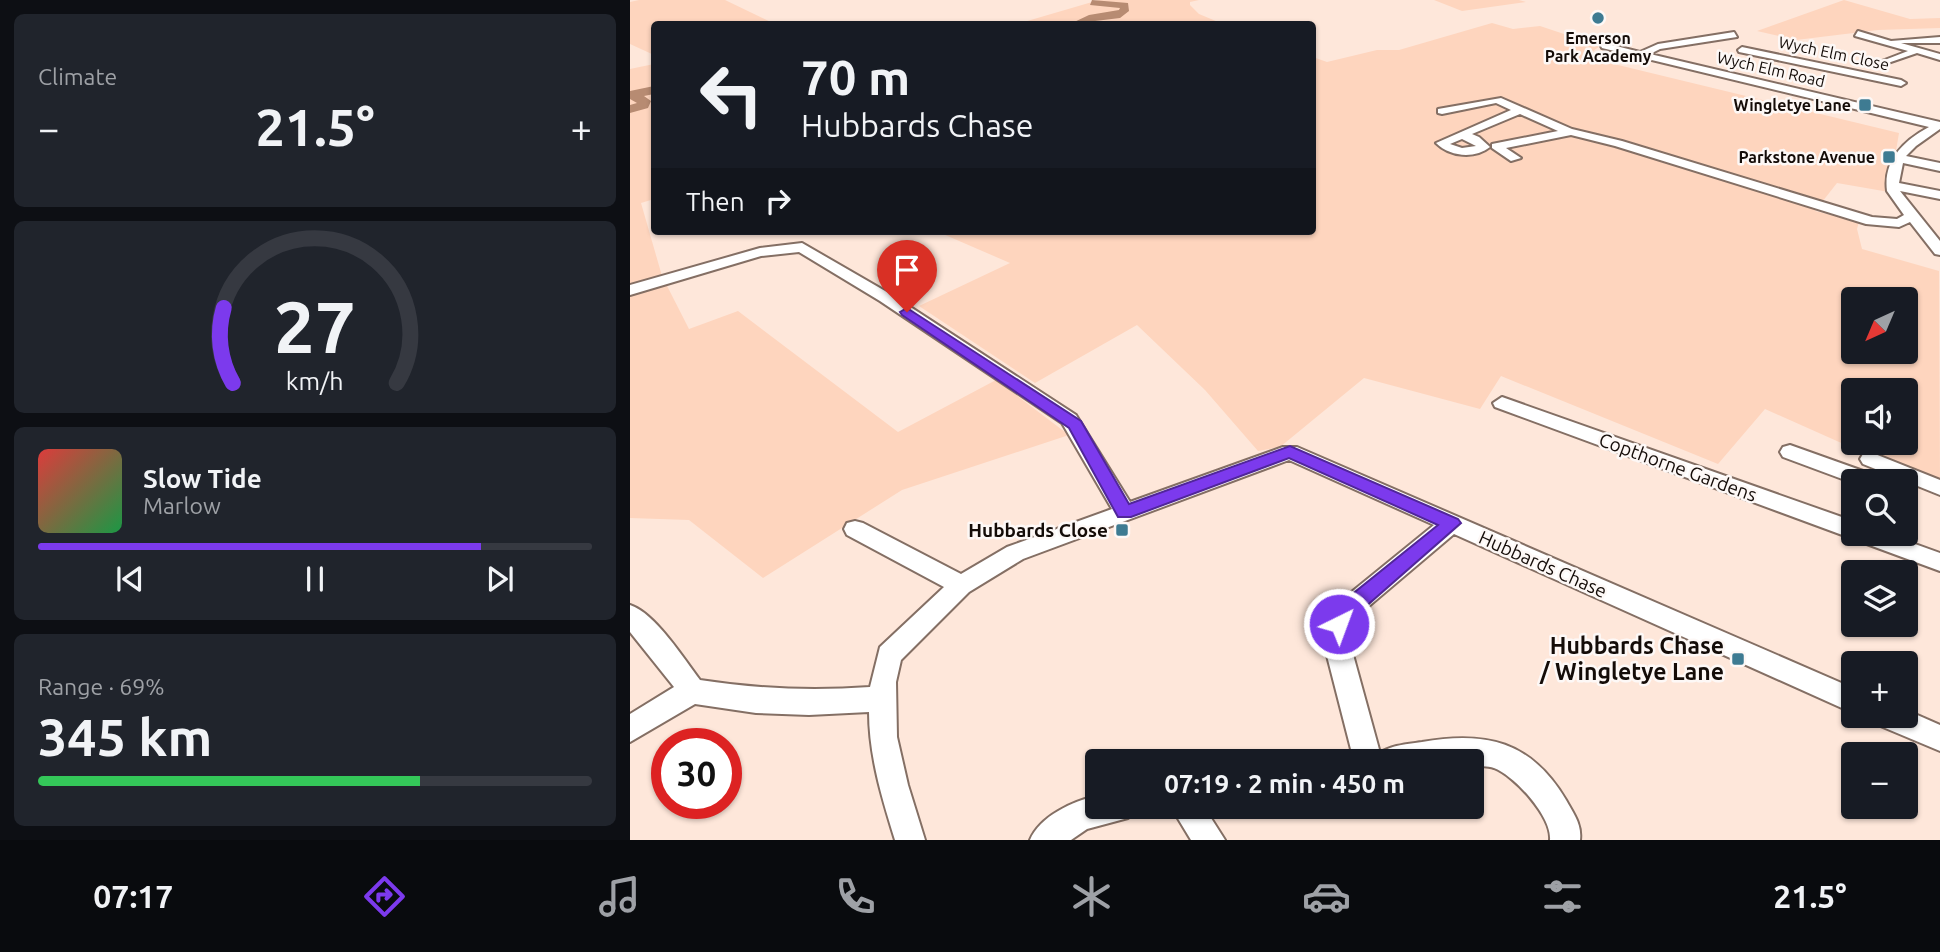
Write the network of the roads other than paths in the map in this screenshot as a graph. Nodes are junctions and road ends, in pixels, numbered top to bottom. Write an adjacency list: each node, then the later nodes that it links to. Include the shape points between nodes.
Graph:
1 (1858, 34): 5 (street)
2 (1734, 35): 8 (street)
3 (1601, 38): 8 (street, Wych Elm Road, via 1605,46)
4 (1940, 40): 5 (street)
5 (1892, 44): 7 (street)
6 (1742, 50): 9 (street, Wych Elm Close)
7 (1915, 51): 10 (street); 11 (street)
8 (1641, 54): 12 (street, Wych Elm Road)
9 (1761, 54): 12 (street, Wych Elm Close); 13 (street, Wych Elm Close)
10 (1940, 57)
11 (1885, 63)
12 (1717, 72): 16 (street, Wych Elm Road)
13 (1901, 83)
14 (1520, 110): 15 (street, via 1492,100); 17 (street); 18 (street)
15 (1442, 111)
16 (1940, 126): 20 (street, via 1921,135)
17 (1571, 132): 19 (street, via 1496,146); 25 (street, via 1871,221)
18 (1463, 135)
19 (1515, 158)
20 (1897, 158): 21 (street); 22 (street)
21 (1940, 167)
22 (1892, 186): 23 (street); 24 (street)
23 (1940, 195)
24 (1912, 216): 25 (street); 26 (street)
25 (1899, 223): 26 (street)
26 (1926, 233): 27 (street)
27 (1940, 251)
28 (630, 290): 36 (street, via 760,252 802,247 1069,419)
29 (1502, 403): 38 (street, Copthorne Gardens)
30 (1790, 453): 33 (street)
31 (1870, 459): 32 (street)
32 (1884, 469)
33 (1841, 471)
34 (1918, 483): 35 (street)
35 (1940, 488)
36 (1125, 512): 37 (street, Hubbards Chase, via 1290,452); 42 (street, Hubbards Chase, via 1015,553)
37 (1452, 523): 45 (street, Hubbards Chase); 50 (street, via 1347,610 1339,624 1336,640)
38 (1841, 526)
39 (855, 528): 42 (street)
40 (1896, 546): 41 (street)
41 (1940, 562)
42 (961, 586): 46 (street, Hubbards Chase, via 889,655)
43 (630, 615): 44 (street)
44 (692, 691): 46 (street, via 756,701); 48 (street)
45 (1841, 696)
46 (883, 699): 54 (street, Hubbards Chase, via 883,737)
47 (1918, 728): 49 (street)
48 (630, 729)
49 (1940, 737)
50 (1365, 749)
51 (1484, 753): 57 (street, via 1500,755 1541,786 1566,830)
52 (1085, 815): 55 (street)
53 (1195, 819): 56 (street)
54 (907, 839)
55 (1045, 840)
56 (1210, 840)
57 (1565, 840)

